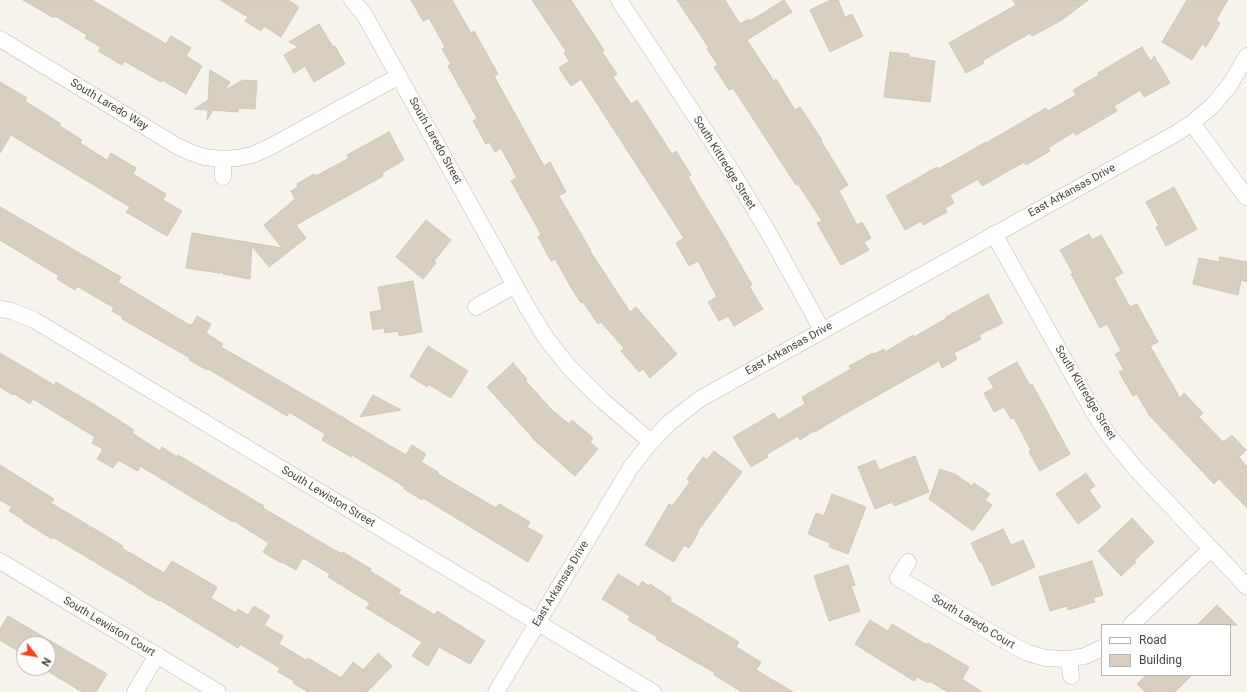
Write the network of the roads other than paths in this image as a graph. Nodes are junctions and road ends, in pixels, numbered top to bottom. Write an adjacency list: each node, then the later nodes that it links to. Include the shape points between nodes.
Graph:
1 (352, 0): 5 (street, South Laredo Street, via 364,14)
2 (619, 0): 14 (street, South Kittredge Street, via 730,169)
3 (0, 40): 7 (street, South Laredo Way, via 177,146 204,157)
4 (1247, 56): 6 (street, East Arkansas Drive, via 1229,86 1212,106)
5 (399, 76): 7 (street, South Laredo Way, via 270,147 252,155); 11 (street, South Laredo Street)
6 (1192, 123): 9 (street); 10 (street, East Arkansas Drive)
7 (223, 159): 8 (street)
8 (223, 177)
9 (1246, 197)
10 (994, 234): 14 (street, East Arkansas Drive); 16 (street, South Kittredge Street, via 1109,436 1135,468)
11 (515, 285): 12 (street); 15 (street, South Laredo Street, via 546,338 568,366 602,400)
12 (476, 307)
13 (0, 309): 20 (street, South Lewiston Street, via 34,320)
14 (822, 330): 15 (street, East Arkansas Drive, via 700,399 669,423)
15 (651, 442): 20 (street, East Arkansas Drive, via 631,467)
16 (1211, 549): 19 (street, South Kittredge Street); 21 (street)
17 (0, 561): 23 (street, South Lewiston Court)
18 (908, 562): 24 (street, South Laredo Court, via 898,578 1028,653 1046,658)
19 (1247, 587)
20 (538, 623): 28 (street, East Arkansas Drive); 29 (street, South Lewiston Street)
21 (1132, 624)
22 (1101, 648): 24 (street, South Laredo Court)
23 (157, 655): 26 (street); 27 (street, South Lewiston Court)
24 (1069, 659): 25 (street)
25 (1071, 676)
26 (135, 692)
27 (218, 692)
28 (496, 692)
29 (652, 692)

